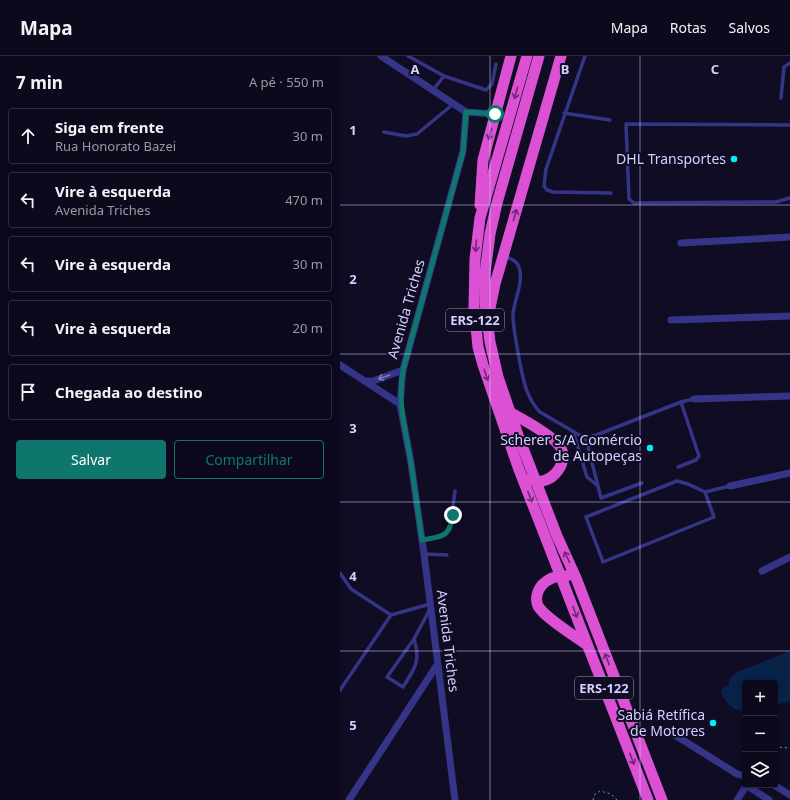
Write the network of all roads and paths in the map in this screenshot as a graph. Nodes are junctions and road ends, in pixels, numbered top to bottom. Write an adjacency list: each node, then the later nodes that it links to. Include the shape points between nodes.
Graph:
1 (381, 56): 11 (street)
2 (408, 56): 10 (lane)
3 (511, 56): 16 (highway)
4 (527, 56): 22 (highway, ERS-122, one-way to 22)
5 (539, 56): 27 (highway, ERS-122, via 490,234 485,272)
6 (561, 56): 25 (highway, one-way to 6)
7 (585, 56): 15 (lane)
8 (790, 63): 12 (lane, via 784,67)
9 (496, 64): 10 (lane, via 492,84 486,90)
10 (444, 76): 11 (lane)
11 (433, 90): 13 (street)
12 (781, 98)
13 (452, 105): 14 (street); 19 (lane, via 417,134 406,136)
14 (466, 112): 16 (street); 30 (street, Avenida Triches, via 463,152)
15 (564, 113): 17 (lane); 20 (lane, via 546,169 544,186 554,192)
16 (495, 114): 22 (highway, one-way to 22, via 483,160)
17 (610, 120)
18 (790, 125): 21 (lane, via 626,124 629,200 634,203 776,202)
19 (384, 132)
20 (611, 193)
21 (790, 198)
22 (480, 218): 39 (highway, ERS-122, one-way to 39, via 476,239 474,283 478,348)
23 (790, 237): 24 (street)
24 (682, 243)
25 (504, 256): 27 (highway); 37 (lane, via 514,260 520,274 513,315 526,389 540,412)
26 (790, 316): 28 (street)
27 (487, 320): 36 (highway, ERS-122, via 494,364)
28 (671, 320)
29 (340, 365): 31 (street)
30 (403, 370): 31 (street, one-way to 31, via 373,381); 35 (street, Avenida Triches)
31 (365, 381): 35 (street)
32 (790, 396): 33 (street)
33 (694, 399): 34 (lane)
34 (681, 402): 38 (lane); 40 (lane, via 699,456 696,460)
35 (400, 404): 48 (street, Avenida Triches)
36 (511, 413): 42 (highway, ERS-122); 42 (highway, via 555,441 561,449 561,465 554,475 545,481)
37 (573, 431): 38 (lane); 44 (lane, via 587,477)
38 (586, 440): 44 (lane)
39 (518, 467): 42 (highway); 54 (highway, ERS-122, one-way to 54)
40 (678, 467)
41 (790, 473): 45 (street)
42 (536, 482): 55 (highway, ERS-122, one-way to 42)
43 (642, 483): 44 (lane, via 601,498)
44 (598, 486)
45 (730, 486): 47 (lane)
46 (455, 491): 48 (lane, via 450,529 440,537)
47 (705, 492): 47 (lane, via 677,481 586,517 603,562 714,517)
48 (422, 540): 49 (street, Avenida Triches)
49 (424, 554): 50 (lane); 56 (street, Avenida Triches)
50 (447, 554)
51 (790, 557): 52 (street)
52 (762, 571)
53 (340, 573): 57 (lane, via 351,589)
54 (561, 575): 55 (highway); 59 (highway, ERS-122, one-way to 59); 59 (highway, via 541,586 538,592 538,605)
55 (576, 578): 66 (highway, ERS-122, one-way to 55)
56 (430, 606): 57 (lane); 58 (lane); 60 (street, Avenida Triches)
57 (391, 614): 61 (lane)
58 (414, 639): 58 (lane, via 387,677 403,686 418,658)
59 (587, 646): 75 (highway, ERS-122, one-way to 75)
60 (437, 665): 71 (street); 72 (street, Avenida Triches)
61 (340, 690)
62 (670, 732): 65 (street)
63 (778, 748): 64 (path)
64 (790, 748)
65 (742, 775)
66 (656, 785): 76 (highway, ERS-122); 77 (highway)
67 (745, 788): 78 (street)
68 (751, 788): 79 (street)
69 (778, 788): 70 (street)
70 (790, 795)
71 (349, 800)
72 (455, 800)
73 (593, 800): 74 (path, via 595,794 600,791 611,794)
74 (617, 800)
75 (648, 800)
76 (662, 800)
77 (671, 800)
78 (737, 800)
79 (769, 800)

